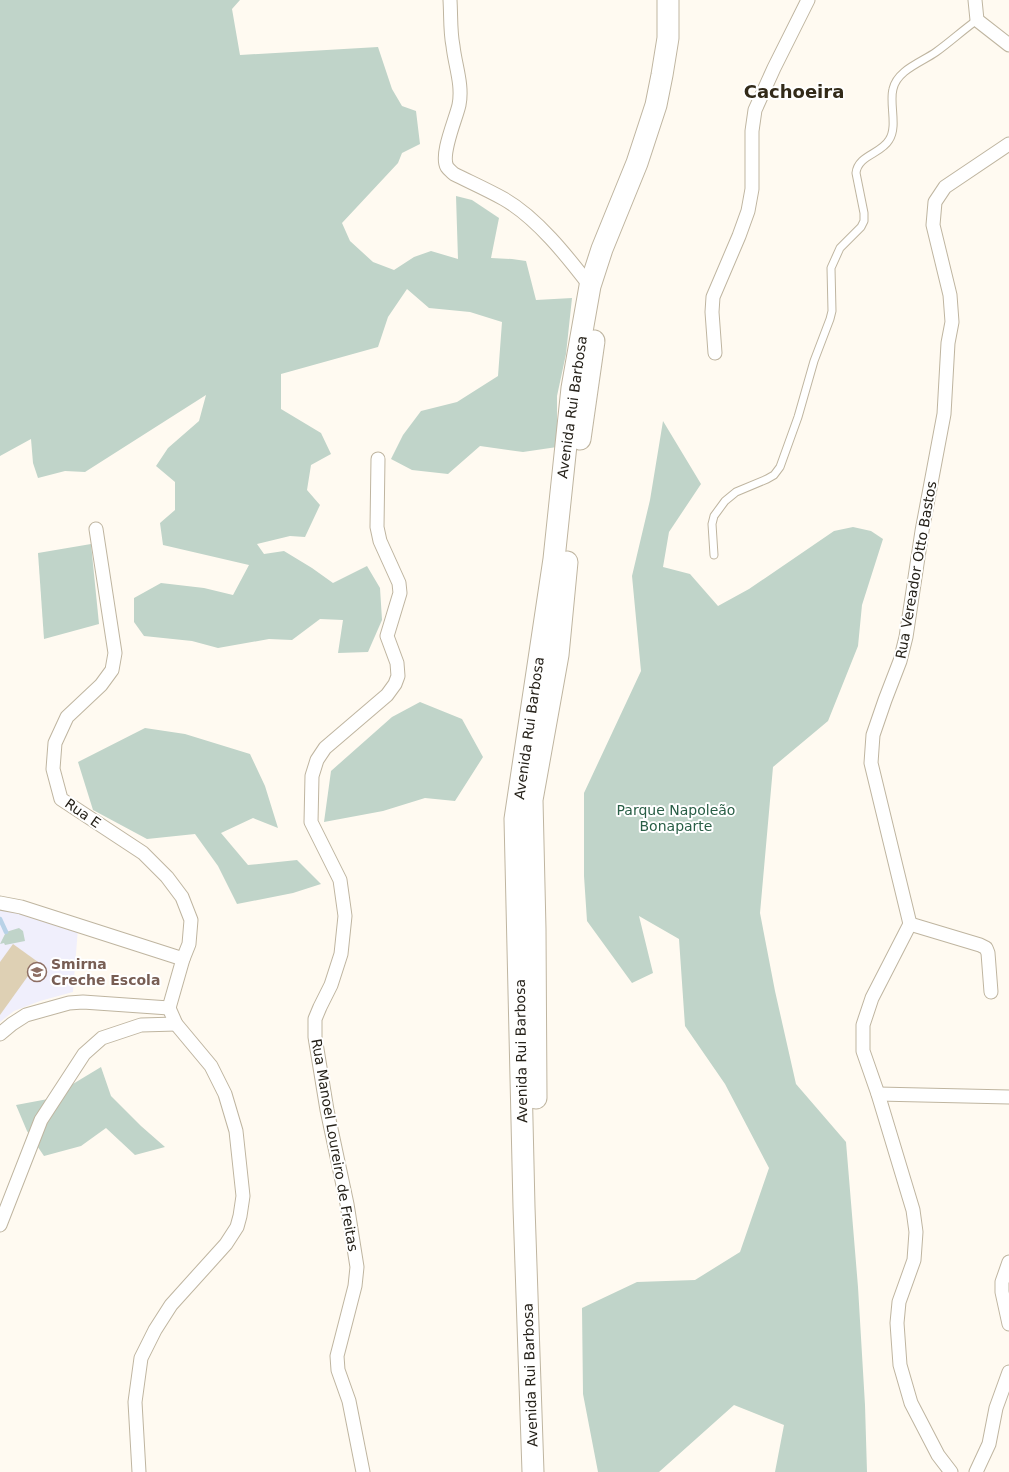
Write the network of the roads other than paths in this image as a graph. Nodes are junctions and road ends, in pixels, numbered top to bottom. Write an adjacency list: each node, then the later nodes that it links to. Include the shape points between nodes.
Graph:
1 (450, 0): 9 (street, via 452,46 460,94 445,160 448,168 454,174 524,212 568,258)
2 (668, 0): 9 (main road, Avenida Rui Barbosa, via 668,38 656,105 637,163)
3 (678, 0): 30 (main road, Avenida Rui Barbosa, via 679,42 667,110 606,275 596,323 578,457 558,655 532,800 539,1300)
4 (808, 0): 10 (street, via 755,110 752,131 752,190 748,211 713,297)
5 (975, 0): 6 (street)
6 (977, 20): 7 (street); 13 (lane, via 936,52 907,70 898,78 893,88 890,139 885,146 856,167 864,222 840,248 831,268 830,319 780,467 774,475 736,492 725,501 714,516 712,524)
7 (1009, 45)
8 (1009, 144): 15 (street, Rua Vereador Otto Bastos, via 945,187 935,202 933,225 950,295 952,322 948,343 944,414 922,531 906,637 873,735 870,763)
9 (590, 286): 29 (main road, Avenida Rui Barbosa, via 572,388 554,559 516,819 524,1207)
10 (715, 353)
11 (378, 459): 28 (street, Rua Manoel Loureiro de Freitas, via 377,527 380,541 400,583 400,593 388,636 398,676 388,695 326,748 317,760 312,776 311,822 340,880 345,916 341,954 332,985 315,1019 315,1037 357,1267 355,1286 337,1356 338,1370 349,1401)
12 (96, 529): 16 (street, Rua E, via 115,653 112,670 101,685 67,717 55,743 53,769 61,798 143,853 167,877 182,897 191,920 189,944)
13 (714, 554)
14 (0, 903): 16 (street, via 28,909)
15 (910, 924): 17 (street, via 986,948); 21 (street, via 872,998 863,1025 863,1051)
16 (183, 958): 18 (street, Rua E)
17 (991, 992)
18 (169, 1008): 19 (street); 20 (street, via 83,1002 69,1004 26,1015)
19 (176, 1024): 23 (street, via 141,1025 102,1038 84,1054 41,1120); 27 (street, via 211,1066 225,1094 236,1131 243,1196 240,1216 233,1234 171,1305 141,1358 135,1402)
20 (0, 1034)
21 (878, 1094): 22 (street); 31 (street, via 913,1210 916,1232 914,1260 899,1302 896,1323 900,1365 911,1403 938,1455)
22 (1009, 1097)
23 (0, 1225)
24 (1009, 1262): 25 (street, via 1002,1282 1002,1292)
25 (1009, 1324)
26 (1009, 1372): 32 (street, via 996,1408 989,1444)
27 (139, 1472)
28 (363, 1472)
29 (533, 1472)
30 (547, 1472)
31 (951, 1472)
32 (976, 1472)

